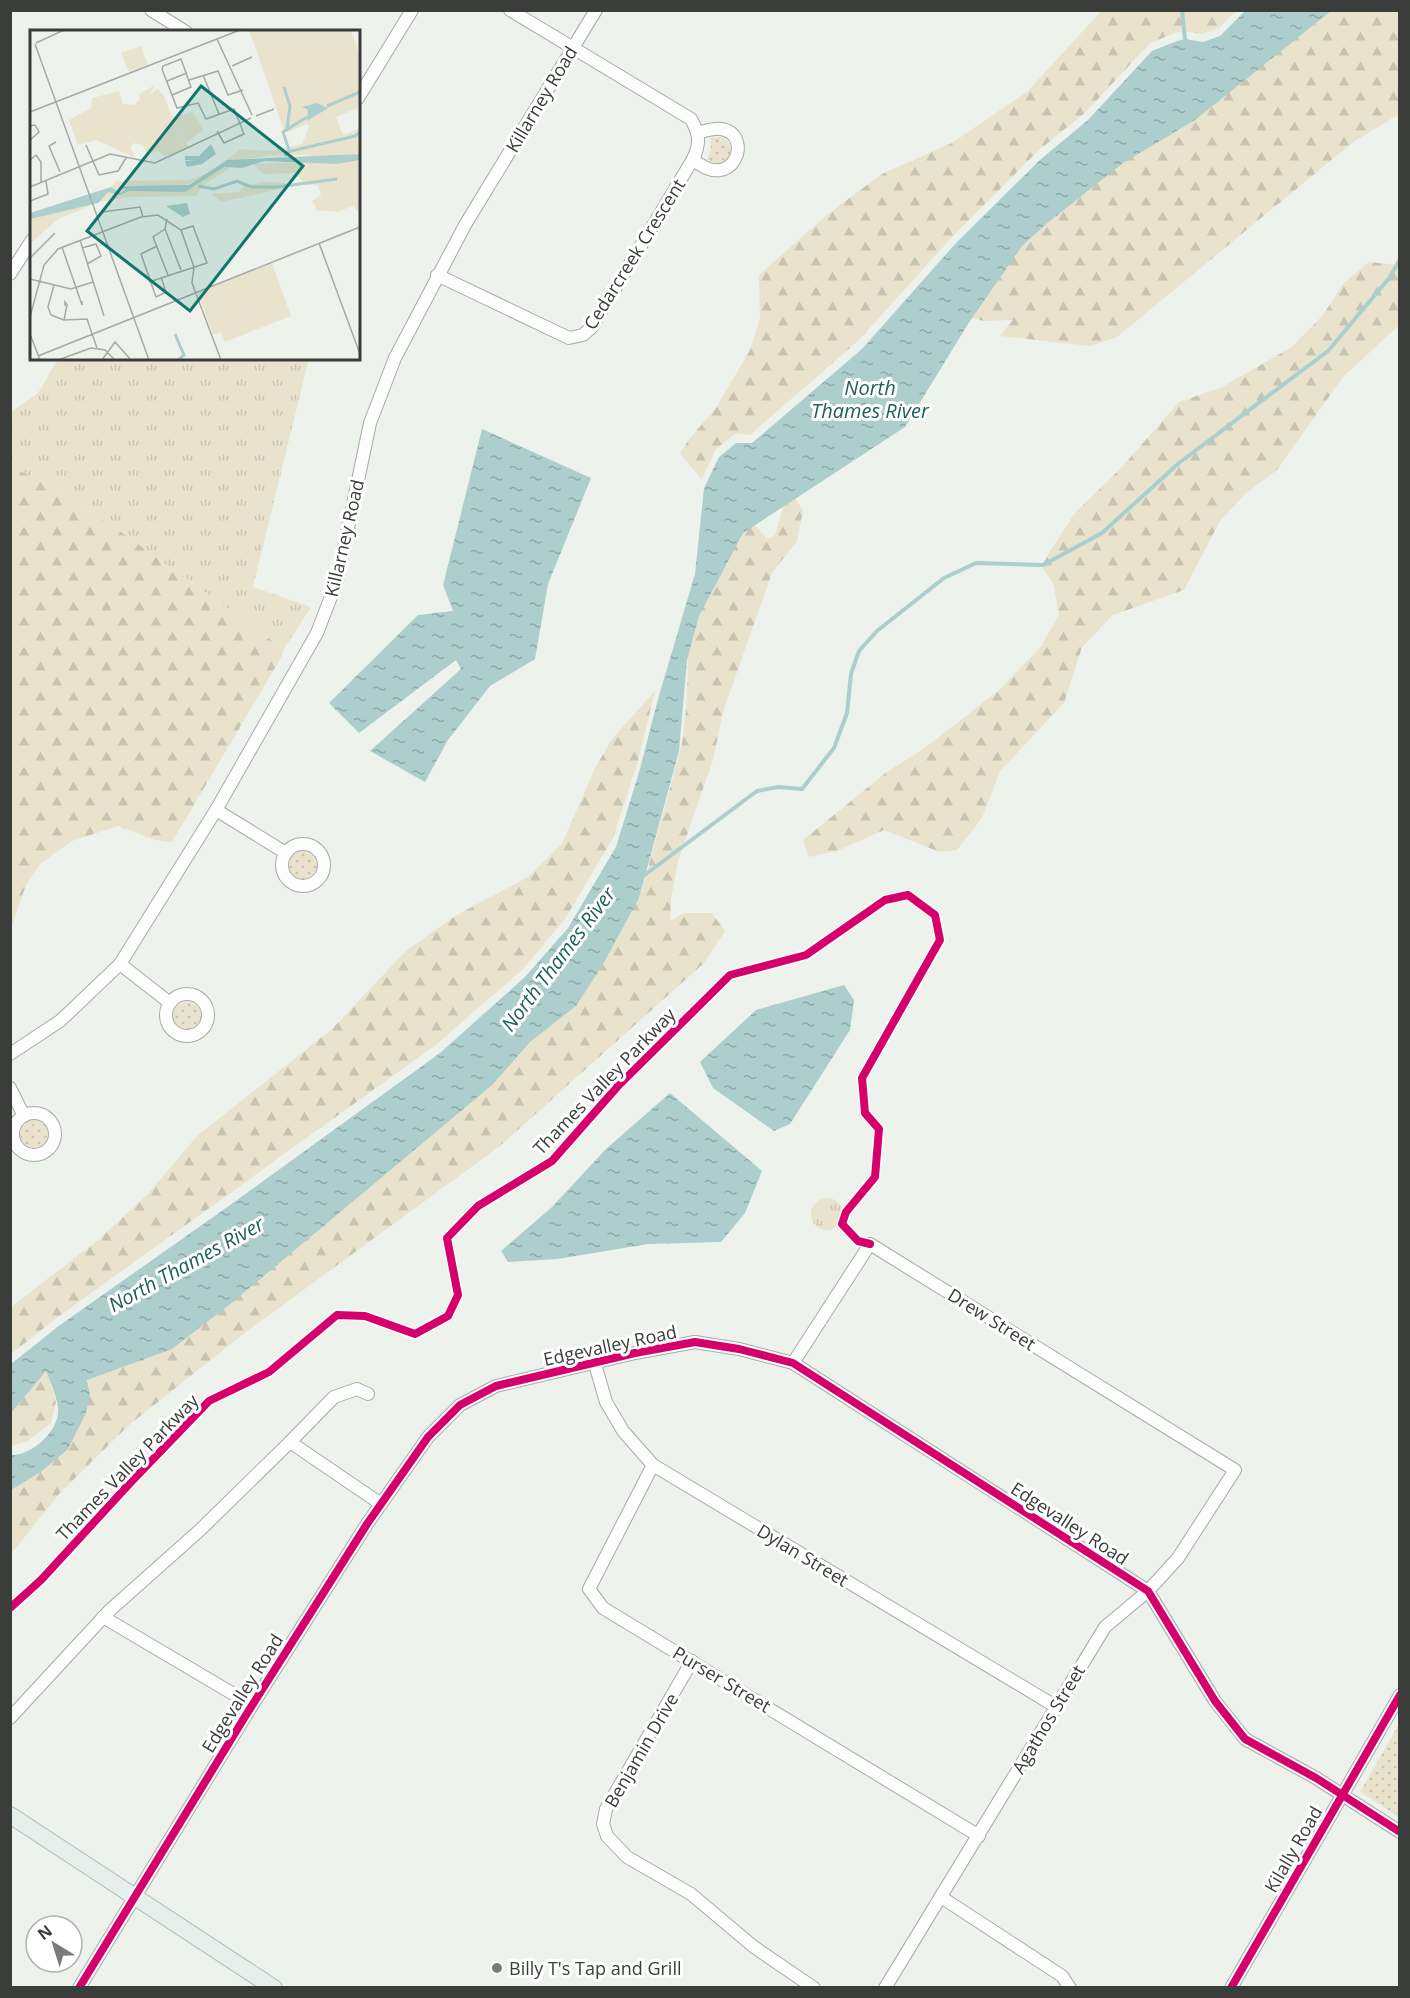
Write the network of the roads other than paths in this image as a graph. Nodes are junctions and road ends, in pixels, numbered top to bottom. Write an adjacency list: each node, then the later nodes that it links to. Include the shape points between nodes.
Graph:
1 (151, 10): 5 (street)
2 (412, 10): 7 (street)
3 (510, 10): 6 (street)
4 (596, 10): 6 (street, Killarney Road)
5 (183, 30)
6 (572, 49): 8 (street, via 691,119); 12 (street, Killarney Road)
7 (360, 95)
8 (698, 133): 9 (street, Cedarcreek Crescent, via 699,144); 9 (street, Cedarcreek Crescent, via 727,131 738,144 737,156 729,166 715,171)
9 (693, 159): 12 (street, Cedarcreek Crescent, via 583,335 569,339)
10 (30, 243): 11 (street)
11 (10, 274)
12 (437, 275): 13 (street, Killarney Road, via 395,358 370,423 337,581 317,633)
13 (216, 810): 14 (street); 15 (street, Killarney Road)
14 (286, 853)
15 (120, 963): 16 (street); 17 (street, Killarney Road, via 60,1021)
16 (170, 1003)
17 (10, 1054)
18 (10, 1088): 19 (street)
19 (24, 1116)
20 (793, 1363): 21 (street, Edgevalley Road, via 695,1342); 25 (street, Drew Street, via 870,1244); 27 (street, Edgevalley Road)
21 (594, 1364): 24 (street, Dylan Street, via 606,1402 623,1431); 26 (street, Edgevalley Road, via 496,1386 460,1405 428,1437)
22 (368, 1395): 23 (street, via 357,1389 334,1397)
23 (290, 1443): 26 (street); 28 (street)
24 (653, 1465): 29 (street, Purser Street, via 589,1589 603,1608); 32 (street, Dylan Street)
25 (1235, 1470): 27 (street, Agathos Street, via 1178,1558)
26 (381, 1504): 31 (street, Edgevalley Road)
27 (1148, 1591): 32 (street, Agathos Street, via 1105,1627); 34 (street, Edgevalley Road, via 1215,1701 1245,1739)
28 (103, 1617): 31 (street); 33 (street)
29 (692, 1661): 37 (street, Purser Street); 42 (street, Benjamin Drive, via 606,1809 603,1824 607,1836 627,1857 691,1894 754,1947)
30 (1400, 1695): 34 (street, Kilally Road)
31 (252, 1705): 38 (street, Edgevalley Road)
32 (1055, 1706): 37 (street, Agathos Street)
33 (10, 1718)
34 (1342, 1796): 36 (street, Edgevalley Road); 45 (street, Kilally Road)
35 (10, 1815): 38 (main road)
36 (1400, 1832)
37 (979, 1836): 39 (street, Agathos Street)
38 (134, 1896): 40 (street, Edgevalley Road); 41 (main road)
39 (941, 1897): 43 (street, Agathos Street); 44 (street, via 1062,1976)
40 (79, 1988)
41 (274, 1988)
42 (814, 1988)
43 (885, 1988)
44 (1070, 1988)
45 (1231, 1988)

